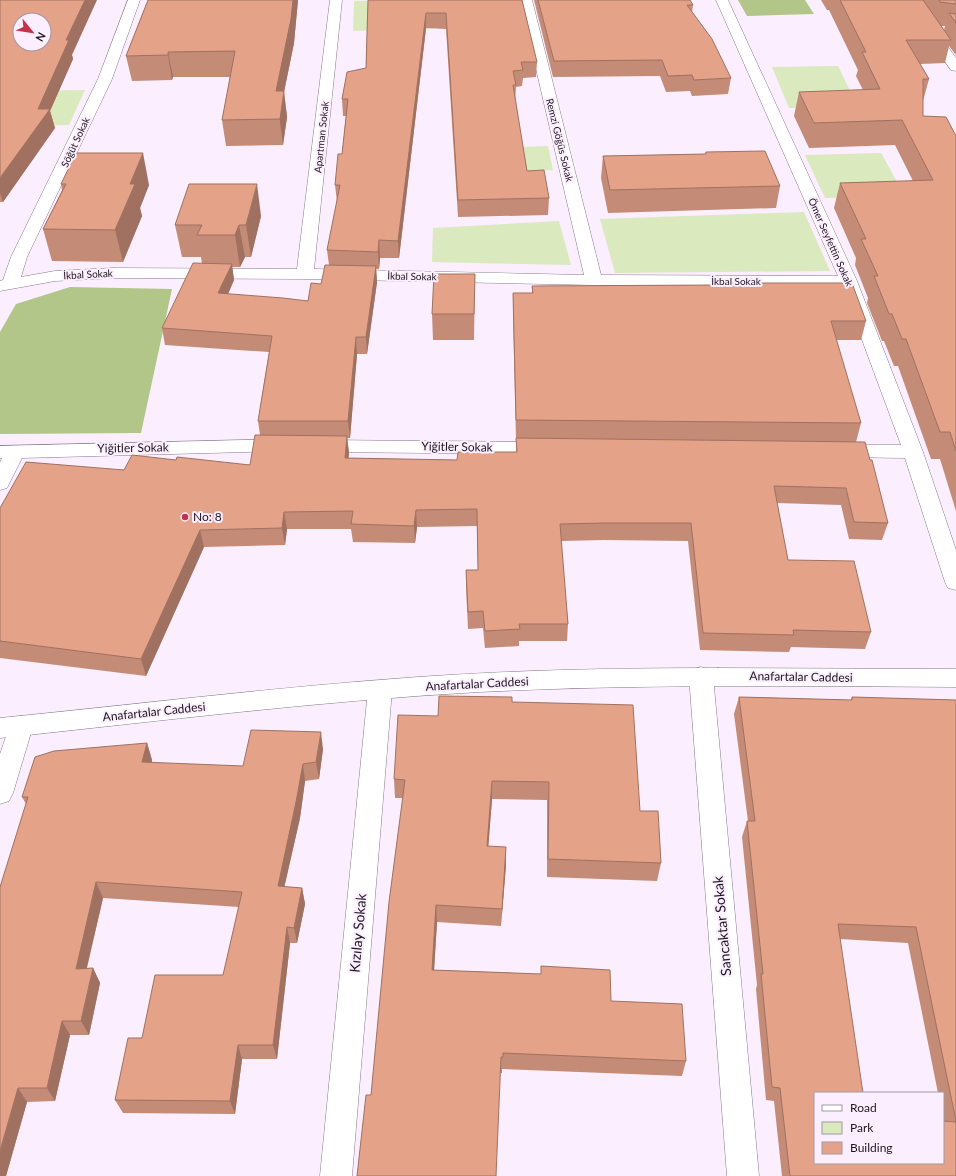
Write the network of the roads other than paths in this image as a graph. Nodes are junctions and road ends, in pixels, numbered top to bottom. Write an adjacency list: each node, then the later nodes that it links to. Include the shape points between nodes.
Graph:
1 (134, 0): 10 (street, Söğüt Sokak, via 105,79)
2 (336, 0): 7 (street, Apartman Sokak)
3 (526, 0): 8 (street, Remzi Göğüs Sokak)
4 (722, 0): 9 (street, Ömer Seyfettin Sokak)
5 (908, 0): 6 (street, via 937,31)
6 (956, 67)
7 (305, 274): 8 (street, İkbal Sokak); 10 (street, İkbal Sokak, via 113,273 55,276)
8 (594, 280): 9 (street, İkbal Sokak)
9 (849, 281): 14 (street, Ömer Seyfettin Sokak)
10 (6, 285)
11 (564, 448): 13 (street, Yiğitler Sokak, via 263,445)
12 (818, 451): 14 (street)
13 (7, 452): 15 (street)
14 (913, 452): 16 (street, Ömer Seyfettin Sokak)
15 (0, 484)
16 (956, 582)
17 (701, 676): 18 (street, Anafartalar Caddesi); 19 (street, Anafartalar Caddesi, via 479,683); 23 (street, Sancaktar Sokak)
18 (956, 678)
19 (380, 690): 20 (street, Anafartalar Caddesi); 22 (street, Kızılay Sokak)
20 (10, 727): 21 (street)
21 (0, 793)
22 (336, 1176)
23 (743, 1176)

